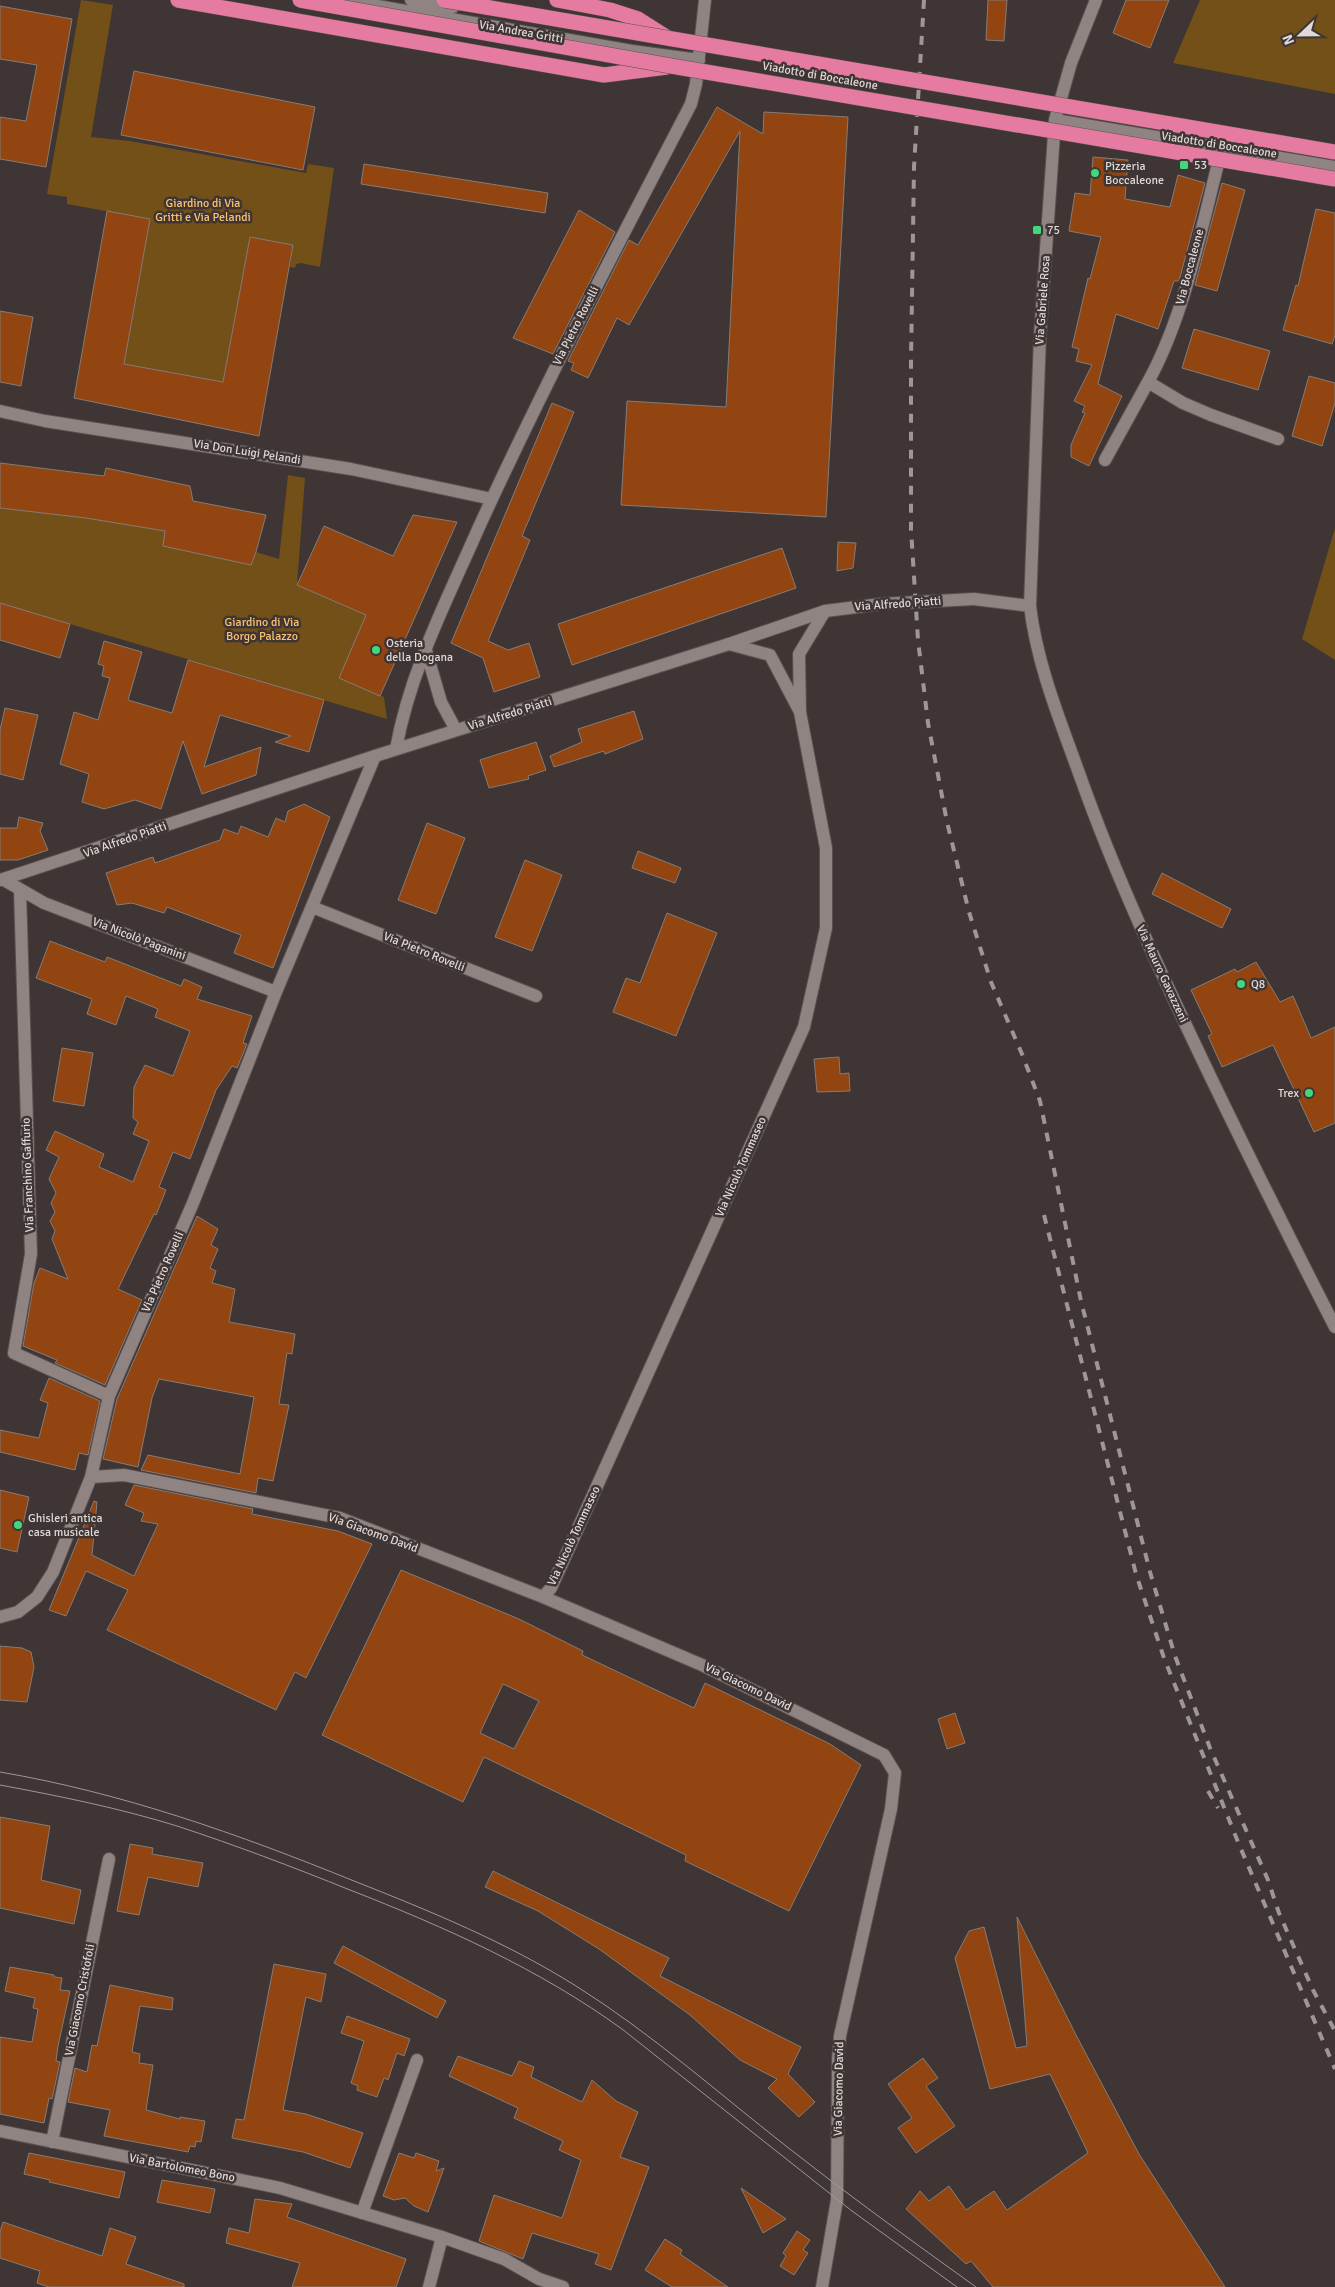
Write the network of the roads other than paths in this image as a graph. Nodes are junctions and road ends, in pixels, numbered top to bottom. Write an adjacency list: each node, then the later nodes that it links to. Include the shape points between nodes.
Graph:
1 (178, 0): 11 (highway, via 604,75)
2 (300, 0): 11 (highway, Viadotto di Boccaleone, bridge)
3 (344, 0): 10 (street, Via Andrea Gritti, via 632,51)
4 (411, 0): 10 (street, Via Andrea Gritti)
5 (444, 0): 9 (highway, Viadotto di Boccaleone, bridge)
6 (557, 0): 9 (highway, bridge, via 638,19)
7 (704, 0): 10 (street, Via Pietro Rovelli)
8 (1096, 0): 12 (street, Via Gabriele Rosa)
9 (671, 40): 14 (highway, Viadotto di Boccaleone, bridge)
10 (699, 55): 21 (street, Via Pietro Rovelli, via 691,104 561,354)
11 (671, 66): 16 (highway, Viadotto di Boccaleone, bridge)
12 (1055, 120): 13 (street); 22 (street, Via Gabriele Rosa, via 1040,336)
13 (1222, 148): 15 (street); 17 (street, Via Boccaleone, via 1183,294 1164,353)
14 (1335, 152)
15 (1335, 167)
16 (1335, 180)
17 (1148, 382): 19 (street, via 1183,403); 20 (street, Via Boccaleone)
18 (0, 411): 21 (street, Via Don Luigi Pelandi, via 351,469)
19 (1278, 439)
20 (1105, 460)
21 (492, 499): 25 (street, Via Pietro Rovelli)
22 (1030, 606): 23 (street, Via Alfredo Piatti, bridge, via 974,599); 35 (street, Via Mauro Gavazzeni, via 1034,640 1044,673 1094,815 1149,950 1262,1185)
23 (825, 611): 24 (street, Via Alfredo Piatti); 26 (street, Via Nicolò Tommaseo, via 799,654)
24 (729, 644): 26 (street, Via Nicolò Tommaseo, via 770,655); 27 (street, Via Alfredo Piatti)
25 (425, 647): 27 (street, via 441,702); 28 (street, Via Pietro Rovelli, via 402,716)
26 (800, 712): 38 (street, Via Nicolò Tommaseo, via 826,848 826,928 804,1027 555,1579)
27 (456, 730): 28 (street, Via Alfredo Piatti)
28 (396, 750): 29 (street, Via Alfredo Piatti)
29 (375, 756): 30 (street, Via Alfredo Piatti); 32 (street, Via Pietro Rovelli)
30 (2, 880): 31 (street, Via Nicolò Paganini)
31 (20, 891): 33 (street, Via Nicolò Paganini); 36 (street, Via Franchino Gaffurio, via 31,1254 14,1353)
32 (312, 907): 33 (street, Via Pietro Rovelli); 34 (street, Via Pietro Rovelli)
33 (276, 992): 36 (street, Via Pietro Rovelli, via 193,1203)
34 (536, 996)
35 (1335, 1327)
36 (109, 1396): 37 (street, Via Pietro Rovelli)
37 (91, 1477): 38 (street, Via Giacomo David, via 124,1475 340,1518); 39 (street, Via Pietro Rovelli, via 53,1572 37,1597 18,1612)
38 (543, 1597): 48 (street, Via Giacomo David, via 702,1665 873,1748 884,1755 895,1773 891,1809 840,2036 838,2200)
39 (0, 1617)
40 (109, 1858): 43 (street, Via Giacomo Cristofoli)
41 (417, 2060): 44 (street)
42 (0, 2131): 43 (street, Via Bartolomeo Bono)
43 (52, 2142): 44 (street, Via Bartolomeo Bono, via 280,2188)
44 (362, 2213): 45 (street, Via Bartolomeo Bono)
45 (442, 2237): 46 (street); 47 (street, Via Bartolomeo Bono, via 504,2259 539,2279)
46 (429, 2287)
47 (563, 2287)
48 (822, 2287)

